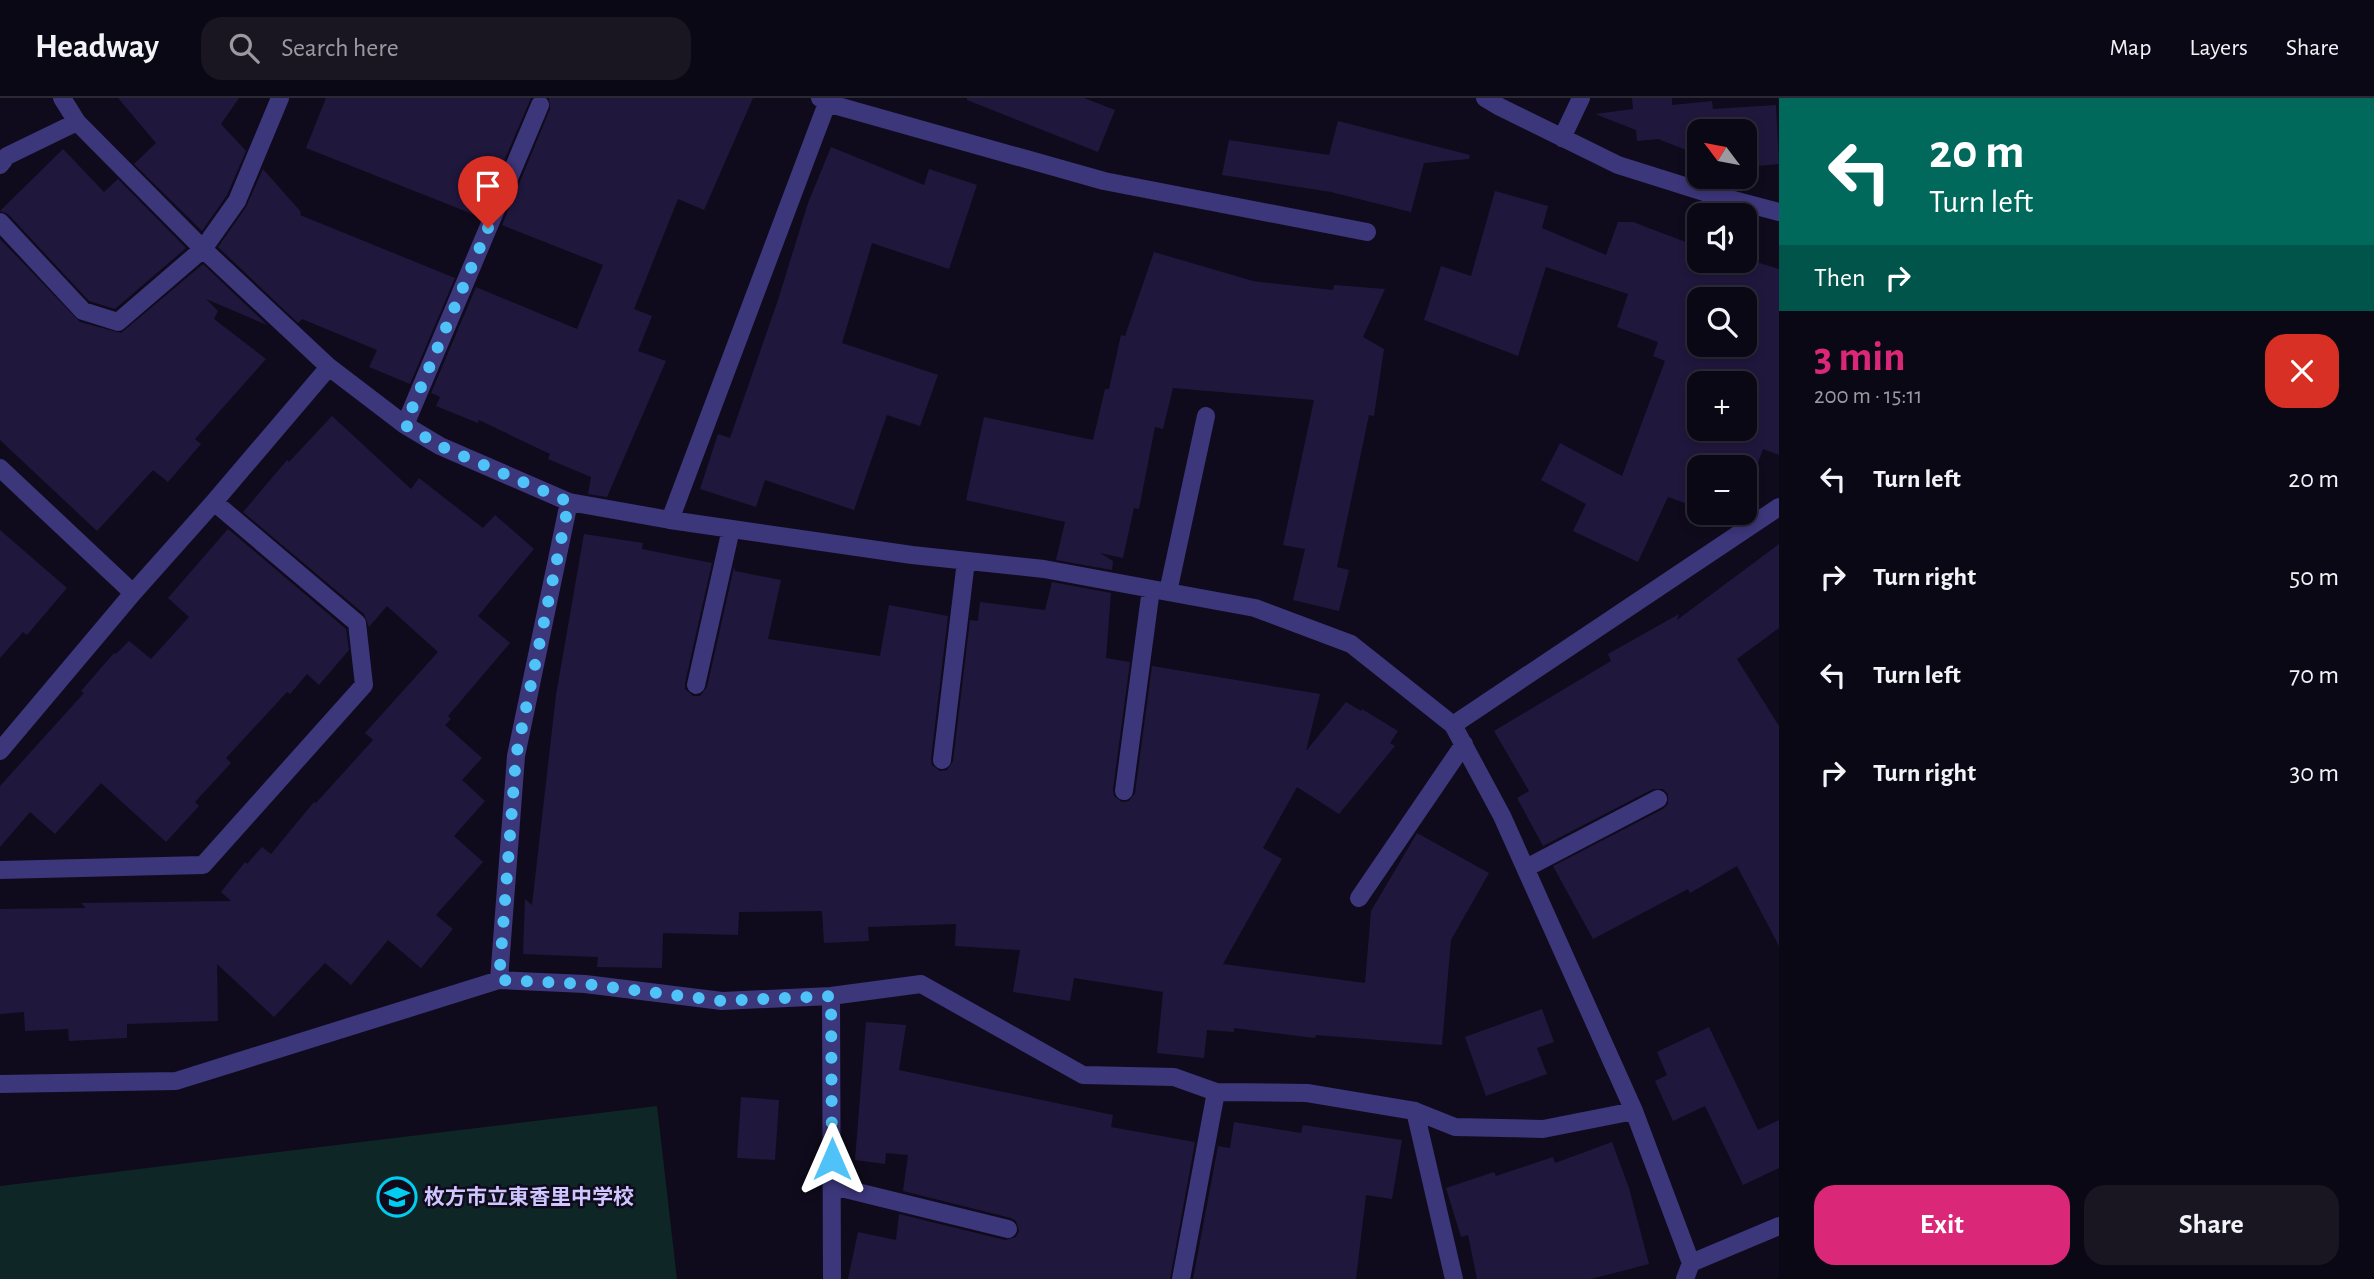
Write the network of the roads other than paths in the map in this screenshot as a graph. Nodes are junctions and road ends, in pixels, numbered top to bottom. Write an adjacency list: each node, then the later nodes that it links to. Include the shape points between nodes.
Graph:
1 (62, 98): 7 (street)
2 (280, 98): 13 (street, via 237,201)
3 (1485, 98): 8 (street)
4 (1581, 98): 8 (street)
5 (825, 100): 12 (street, via 1104,181); 21 (street)
6 (540, 105): 16 (street)
7 (77, 122): 9 (street, via 6,156); 13 (street)
8 (1562, 138): 10 (street, via 1618,165)
9 (0, 165)
10 (1779, 212)
11 (0, 222): 13 (street, via 83,311 118,322)
12 (1367, 232)
13 (203, 248): 14 (street)
14 (330, 367): 16 (street); 18 (street)
15 (1206, 415): 24 (street)
16 (405, 425): 19 (street, via 440,446)
17 (0, 468): 25 (street)
18 (214, 502): 25 (street); 34 (street, via 357,623 365,685 203,865)
19 (569, 502): 21 (street); 36 (street, via 516,756)
20 (1779, 507): 27 (street)
21 (670, 520): 22 (street)
22 (731, 529): 23 (street); 26 (street)
23 (966, 561): 24 (street, via 1044,569); 30 (street)
24 (1160, 590): 27 (street, via 1255,608 1351,644); 31 (street)
25 (133, 593): 29 (street)
26 (696, 684)
27 (1453, 725): 28 (street)
28 (1464, 744): 33 (street); 35 (street)
29 (0, 751)
30 (942, 760)
31 (1124, 790)
32 (1658, 799): 33 (street)
33 (1526, 868): 41 (street)
34 (0, 870)
35 (1359, 898)
36 (499, 980): 37 (street, via 585,984 722,1001); 38 (street, via 176,1081)
37 (831, 996): 39 (street, via 921,984 1083,1075 1174,1077); 42 (street)
38 (0, 1084)
39 (1216, 1092): 40 (street, via 1307,1093); 47 (street)
40 (1415, 1111): 41 (street, via 1455,1127 1543,1129); 48 (street)
41 (1634, 1111): 45 (street)
42 (833, 1186): 44 (street); 46 (street)
43 (1779, 1226): 45 (street)
44 (1008, 1229)
45 (1688, 1271)
46 (832, 1279)
47 (1181, 1279)
48 (1454, 1279)

